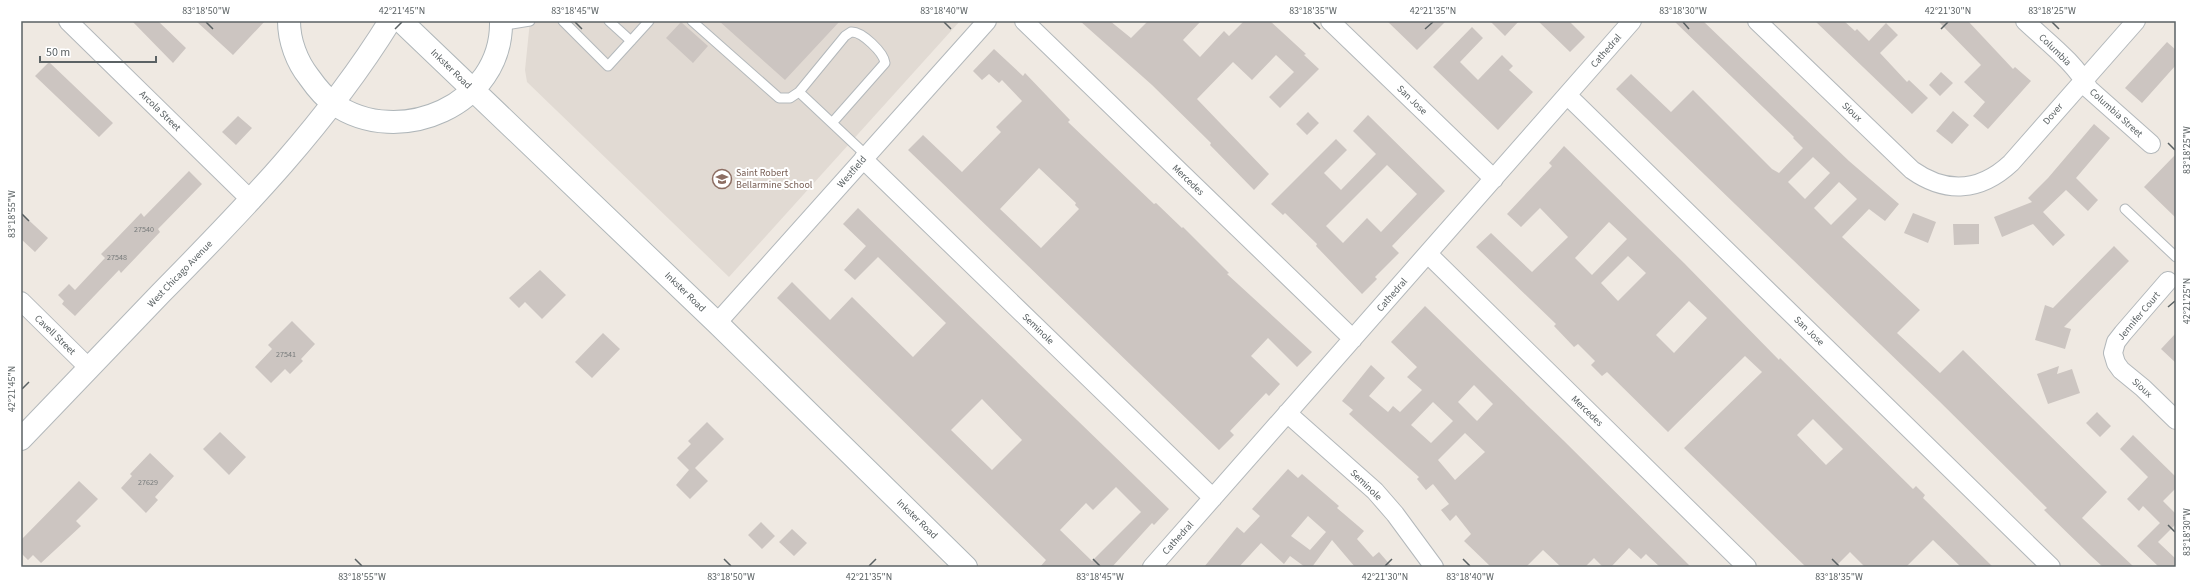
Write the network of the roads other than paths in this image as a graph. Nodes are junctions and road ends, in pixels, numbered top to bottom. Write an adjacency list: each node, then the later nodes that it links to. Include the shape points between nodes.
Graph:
1 (68, 21): 29 (street, Arcola Street)
2 (289, 21): 23 (main road, via 294,50 303,70 316,88)
3 (390, 21): 23 (main road, West Chicago Avenue)
4 (401, 21): 20 (main road, Inkster Road)
5 (530, 21): 17 (lane)
6 (563, 21): 18 (lane, via 608,66)
7 (609, 21): 18 (lane)
8 (649, 21): 18 (lane)
9 (692, 21): 21 (lane, via 779,98 790,98)
10 (987, 21): 26 (street, Westfield)
11 (1024, 21): 36 (street, Mercedes)
12 (1330, 21): 27 (street, San Jose)
13 (1757, 21): 28 (street, Sioux, via 1912,170 1934,183)
14 (2025, 21): 19 (street, Columbia)
15 (2136, 21): 19 (street, Dover)
16 (1628, 22): 22 (street, Cathedral)
17 (501, 23): 20 (main road, via 496,51 487,72)
18 (631, 41)
19 (2084, 80): 25 (street, Columbia Street, via 2088,89); 28 (street, Dover, via 2001,172 1979,183)
20 (474, 91): 23 (main road, via 443,111 408,120 371,118 352,113); 35 (main road, Inkster Road)
21 (799, 92): 24 (lane); 24 (lane, via 845,36 851,32 861,34 884,57 885,63)
22 (1567, 95): 27 (street, Cathedral); 47 (street, San Jose)
23 (334, 104): 29 (main road, West Chicago Avenue)
24 (832, 123): 26 (lane)
25 (2151, 144)
26 (864, 157): 35 (street, Westfield); 42 (street, Seminole)
27 (1494, 179): 31 (street, Cathedral)
28 (1957, 187)
29 (252, 201): 38 (main road, West Chicago Avenue)
30 (2125, 209): 32 (lane)
31 (1428, 254): 36 (street, Cathedral); 46 (street, Mercedes)
32 (2176, 257)
33 (2168, 281): 37 (street, Jennifer Court, via 2116,342)
34 (21, 301): 38 (street, Cavell Street)
35 (717, 323): 43 (main road, Inkster Road)
36 (1353, 339): 39 (street, Cathedral)
37 (2113, 353): 40 (street, Sioux, via 2121,370)
38 (89, 368): 41 (main road, West Chicago Avenue)
39 (1287, 413): 42 (street, Cathedral); 45 (street, Seminole, via 1375,491)
40 (2176, 420)
41 (21, 439)
42 (1213, 498): 44 (street, Cathedral)
43 (966, 567)
44 (1152, 567)
45 (1434, 567)
46 (1747, 567)
47 (2051, 567)

